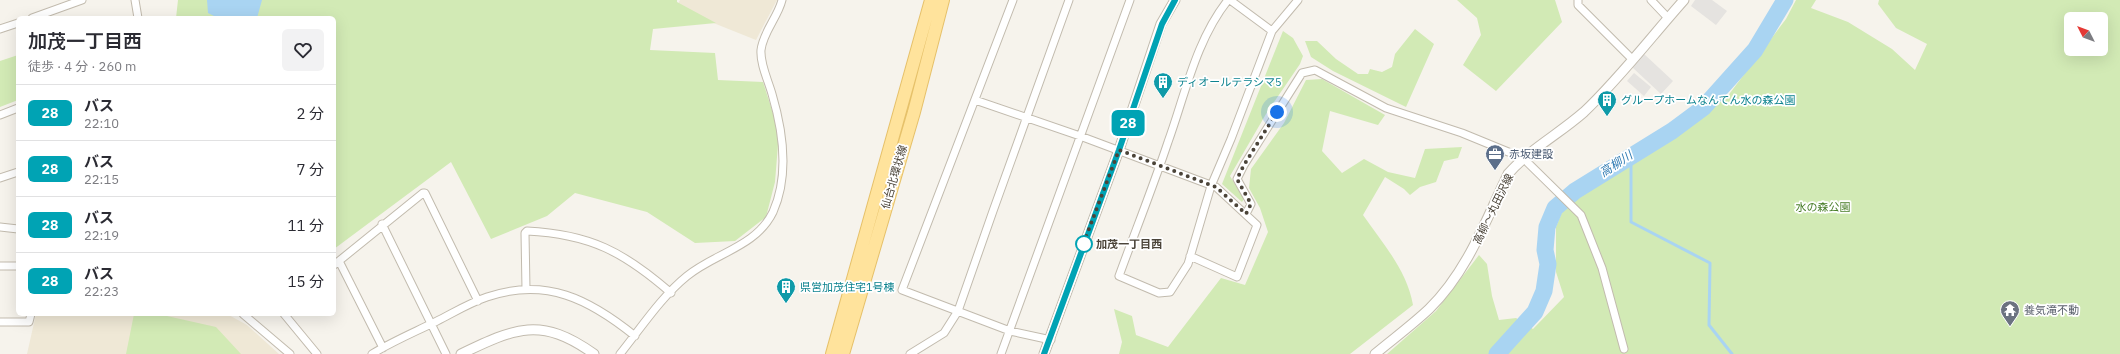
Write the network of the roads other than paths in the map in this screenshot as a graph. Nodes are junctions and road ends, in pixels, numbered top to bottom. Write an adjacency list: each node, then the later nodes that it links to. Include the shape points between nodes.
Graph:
1 (82, 0): 15 (street)
2 (135, 0): 16 (street)
3 (782, 0): 42 (street, via 761,48 763,65 784,143 782,173 773,211 755,235 695,270)
4 (931, 0): 62 (main road, 仙台北環状線)
5 (943, 0): 63 (main road, 仙台北環状線, via 914,112)
6 (1012, 0): 22 (street)
7 (1069, 0): 25 (street)
8 (1175, 0): 27 (street, via 1162,24)
9 (1229, 0): 20 (street); 29 (street, via 1216,15 1199,54)
10 (1578, 0): 21 (street, via 1578,6)
11 (1652, 0): 17 (street)
12 (1684, 0): 17 (street, 高柳～丸田沢線)
13 (1128, 1): 26 (street)
14 (1294, 1): 20 (street)
15 (38, 16)
16 (138, 16)
17 (1668, 18): 21 (street, 高柳～丸田沢線)
18 (16, 24): 19 (street)
19 (0, 29)
20 (1272, 31): 32 (street)
21 (1632, 59): 28 (street, 高柳～丸田沢線, via 1583,112)
22 (975, 100): 25 (street); 44 (street, via 902,290)
23 (16, 109): 24 (street)
24 (0, 115)
25 (1026, 118): 26 (street); 44 (street)
26 (1080, 136): 27 (street); 50 (street)
27 (1119, 150): 29 (street); 52 (street, via 1071,276)
28 (1523, 158): 33 (street, via 1462,133 1386,108 1315,70 1302,72 1237,179 1251,204); 54 (street, via 1581,215 1602,268); 67 (street, 高柳～丸田沢線, via 1508,174 1476,243 1452,281 1430,308)
29 (1160, 166): 32 (street); 37 (street, via 1119,276 1159,293 1170,292 1188,264)
30 (16, 173): 31 (street)
31 (0, 178)
32 (1211, 186): 33 (street, via 1216,187); 37 (street)
33 (1246, 214): 37 (street, via 1257,225 1237,277)
34 (382, 224): 38 (street); 43 (street, via 425,193); 49 (street)
35 (0, 227): 36 (street)
36 (16, 229)
37 (1190, 256)
38 (336, 263): 53 (street)
39 (0, 266): 40 (street)
40 (16, 266)
41 (526, 289): 42 (street, via 524,234 527,232 564,234 607,248 640,266); 43 (street); 51 (street, via 563,294 586,302 609,315)
42 (670, 293): 51 (street)
43 (478, 300): 49 (street)
44 (958, 311): 50 (street); 64 (street, via 944,333)
45 (31, 316): 48 (street, via 30,322)
46 (245, 316): 55 (street)
47 (286, 316): 56 (street)
48 (0, 322)
49 (431, 324): 53 (street); 58 (street)
50 (1010, 331): 52 (street); 65 (street)
51 (635, 336): 61 (street)
52 (1050, 340): 66 (street)
53 (383, 348): 57 (street)
54 (1624, 349)
55 (290, 354)
56 (317, 354)
57 (372, 354)
58 (446, 354)
59 (461, 354): 60 (street, via 502,335 529,329 543,329 561,334)
60 (594, 354)
61 (620, 354)
62 (832, 354)
63 (843, 354)
64 (910, 354)
65 (1001, 354)
66 (1044, 354)
67 (1375, 354)

